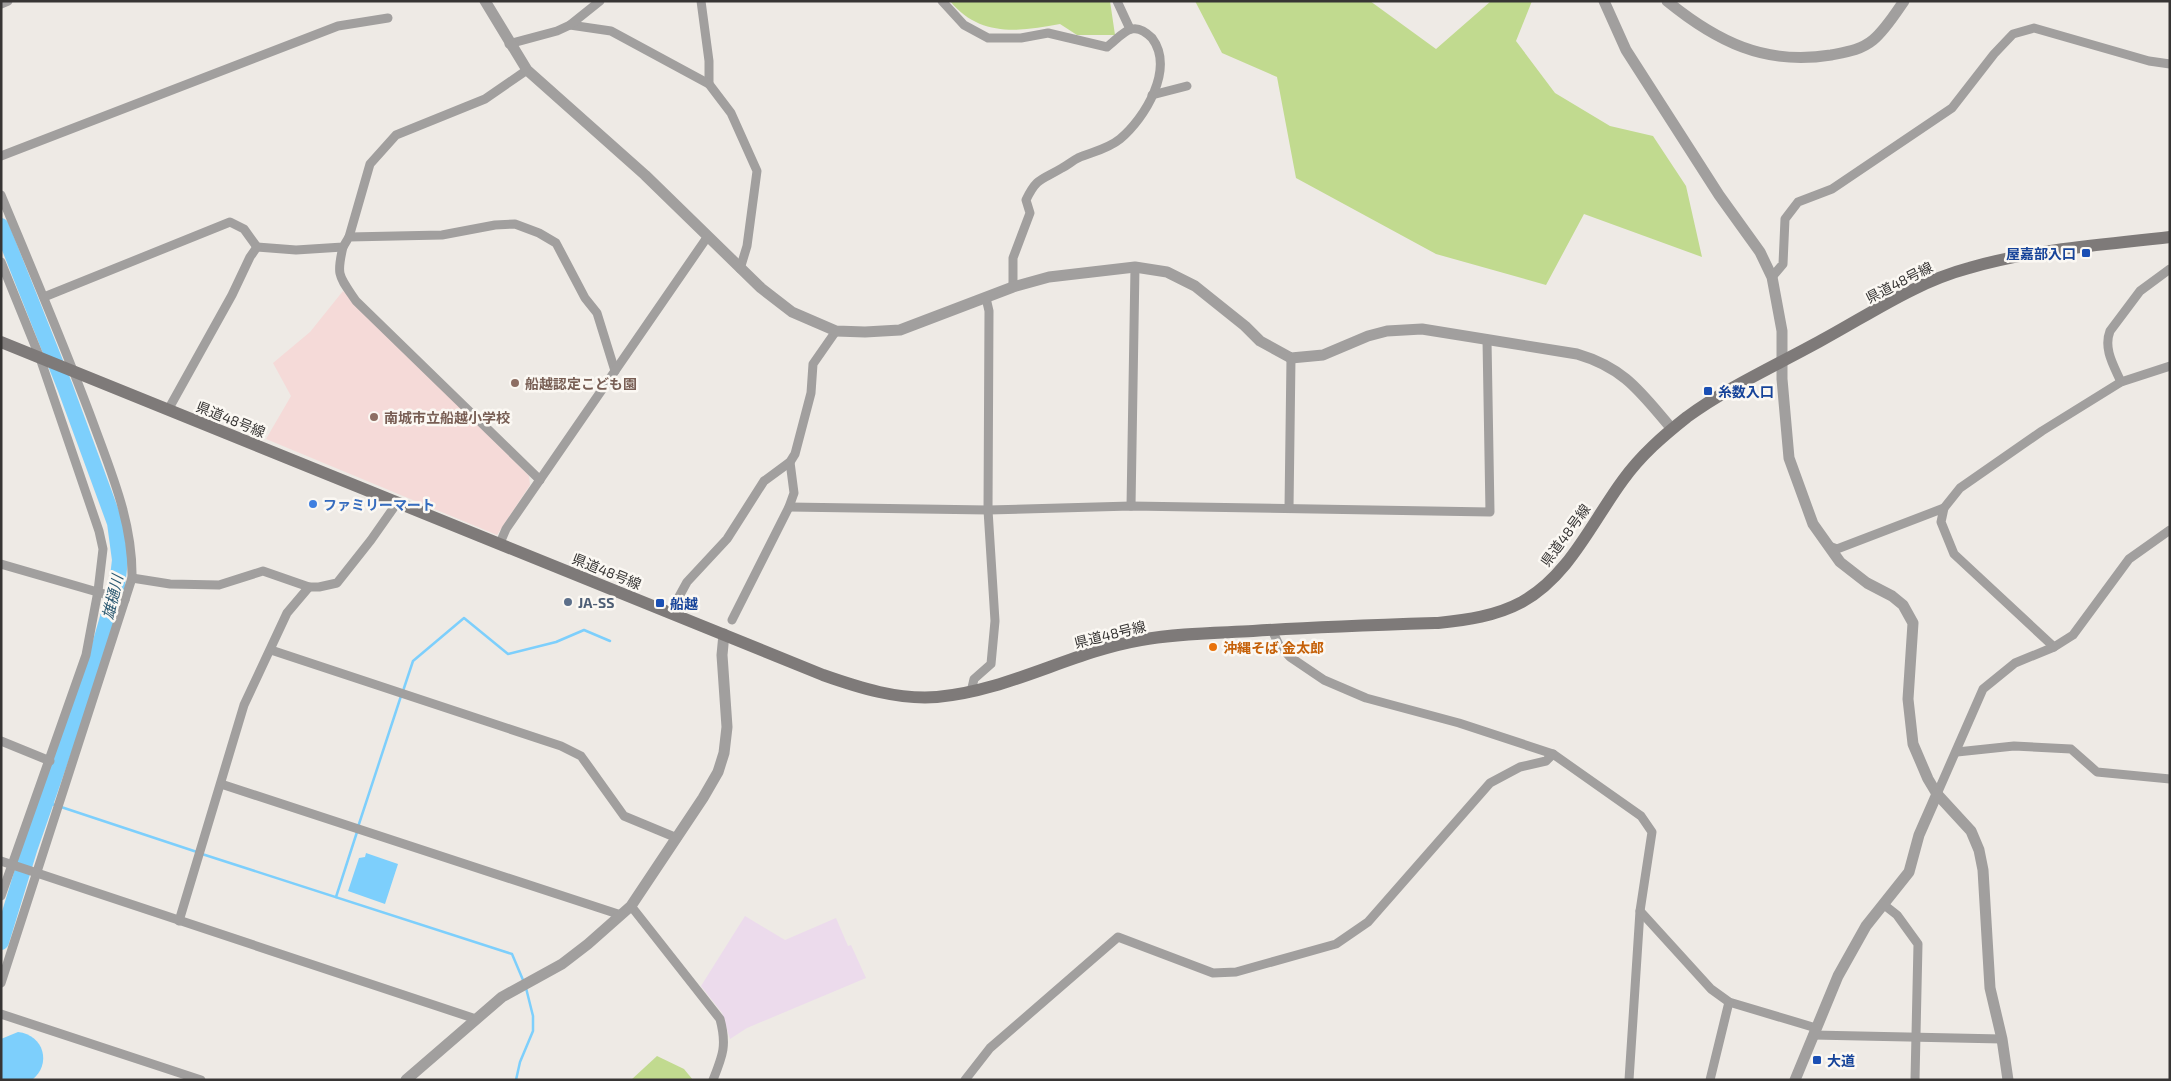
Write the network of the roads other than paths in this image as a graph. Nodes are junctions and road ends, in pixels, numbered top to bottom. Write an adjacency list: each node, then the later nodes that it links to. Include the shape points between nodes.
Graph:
1 (8, 1): 10 (street)
2 (485, 1): 14 (street)
3 (600, 1): 12 (street)
4 (701, 1): 17 (street)
5 (942, 1): 13 (street, via 964,25 988,38 1021,38 1048,33 1107,47)
6 (1116, 1): 13 (street)
7 (1604, 1): 31 (street, via 1626,50 1760,252)
8 (1667, 1): 9 (street, via 1712,35 1739,47 1795,57 1820,57 1855,50 1874,40)
9 (1904, 1)
10 (1, 4)
11 (388, 18): 20 (street, via 338,26)
12 (570, 25): 14 (street); 17 (street, via 612,31)
13 (1130, 29): 19 (street, via 1145,32 1159,52 1160,71)
14 (509, 44): 16 (street)
15 (2170, 64): 31 (street, via 2034,28 2013,34 1952,108 1832,189 1798,202 1785,219 1783,264)
16 (527, 70): 22 (street); 23 (street, via 486,99 396,135 370,164)
17 (709, 84): 29 (street, via 731,113 758,171 747,246)
18 (1187, 86): 19 (street)
19 (1152, 94): 32 (street, via 1136,122 1120,139 1041,177 1031,189 1026,200 1030,213 1013,258)
20 (1, 156)
21 (1, 195): 33 (street)
22 (708, 236): 29 (street); 43 (street)
23 (349, 237): 26 (street); 43 (street, via 442,235 515,224 539,233 556,243 585,298 597,313)
24 (2170, 237): 40 (main road, 県道48号線, via 2031,254 1949,274 1897,298)
25 (258, 247): 26 (street, via 296,250); 33 (street, via 244,229 230,222); 45 (street)
26 (343, 247): 48 (street, via 338,270 356,301)
27 (1, 262): 39 (street)
28 (1135, 267): 32 (street, via 1048,277); 38 (street, via 1167,272 1195,286 1260,341); 50 (street)
29 (740, 268): 35 (street, via 792,312)
30 (2170, 269): 44 (street, via 2140,291 2110,331 2108,347)
31 (1772, 277): 40 (street, via 1781,313)
32 (1013, 287): 34 (street)
33 (44, 297): 42 (street)
34 (986, 298): 35 (street, via 900,330); 54 (street, via 989,310)
35 (836, 331): 47 (street, via 813,364 811,393)
36 (1487, 340): 38 (street, via 1422,329 1401,329 1368,336 1323,355); 46 (street, via 1597,360 1622,374); 52 (street, via 1490,512)
37 (1, 342): 39 (main road, 県道48号線)
38 (1291, 358): 52 (street)
39 (43, 359): 42 (main road, 県道48号線); 61 (street, via 99,531 103,549)
40 (1781, 362): 46 (main road, 県道48号線, via 1702,407); 57 (street, via 1789,458 1813,524)
41 (2170, 366): 44 (street)
42 (71, 370): 45 (main road, 県道48号線); 59 (street, via 130,531)
43 (615, 371): 48 (street)
44 (2121, 382): 53 (street, via 2042,431 1960,488)
45 (168, 410): 49 (main road, 県道48号線)
46 (1672, 429): 65 (main road, 県道48号線, via 1632,468 1551,581 1522,602 1500,612 1457,621)
47 (790, 462): 51 (street, via 794,493); 63 (street, via 764,481 727,539 686,582)
48 (540, 480): 56 (street, via 506,529)
49 (397, 503): 56 (main road, 県道48号線); 60 (street, via 343,578)
50 (1131, 506): 52 (street); 54 (street)
51 (789, 507): 54 (street); 64 (street)
52 (1289, 508)
53 (1944, 508): 57 (street, via 1837,550); 67 (street, via 1941,522 1954,554)
54 (988, 510): 69 (street, via 995,621 991,664 974,679)
55 (2170, 530): 67 (street, via 2129,558 2073,635)
56 (500, 544): 63 (main road, 県道48号線)
57 (1829, 546): 76 (street, via 1852,573 1903,605 1913,623 1908,699 1911,727 1919,763)
58 (1, 564): 61 (street)
59 (132, 578): 60 (street, via 170,584 219,585 263,571); 62 (street)
60 (309, 587): 68 (street, via 287,614)
61 (98, 591): 62 (street); 73 (street, via 86,655)
62 (125, 600): 80 (street)
63 (670, 613): 66 (main road, 県道48号線)
64 (732, 620)
65 (1272, 630): 69 (main road, 県道48号線, via 1141,640 1104,648); 72 (street, via 1290,657 1324,680 1366,698 1460,723)
66 (724, 634): 69 (main road, 県道48号線, via 824,675 877,692 906,697); 77 (street, via 722,656 727,727 724,753 718,772)
67 (2054, 647): 71 (street, via 2015,663 1983,689)
68 (271, 650): 75 (street, via 244,705); 77 (street, via 568,749 582,756 624,816)
69 (971, 692)
70 (1, 741): 73 (street)
71 (1957, 752): 74 (street, via 2014,746 2071,749 2096,772); 76 (street)
72 (1553, 754): 84 (street, via 1640,816 1652,832); 97 (street, via 1546,761 1520,767 1490,783 1368,922 1336,944 1236,972 1213,973 1118,937 990,1048)
73 (50, 761): 79 (street)
74 (2170, 779)
75 (221, 784): 85 (street); 86 (street)
76 (1937, 794): 82 (street, via 1919,835 1909,872); 93 (street, via 1971,832 1979,850 1990,988)
77 (677, 838): 83 (street)
78 (1, 861): 79 (street)
79 (11, 864): 80 (street); 81 (street)
80 (37, 874): 86 (street); 87 (street)
81 (1, 896)
82 (1883, 904): 91 (street, via 1866,926 1838,976); 92 (street, via 1897,915 1918,944)
83 (631, 906): 85 (street); 96 (street, via 720,1019 726,1038)
84 (1640, 911): 88 (street, via 1710,989); 98 (street)
85 (621, 915): 90 (street, via 562,964 502,997)
86 (178, 921): 90 (street)
87 (1, 982)
88 (1729, 1002): 91 (street); 99 (street)
89 (1, 1014): 94 (street)
90 (476, 1019): 95 (street)
91 (1815, 1031): 92 (street); 100 (street)
92 (1916, 1038): 93 (street); 101 (street)
93 (2002, 1040): 102 (street)
94 (201, 1080)
95 (406, 1080)
96 (713, 1080)
97 (965, 1080)
98 (1629, 1080)
99 (1710, 1080)
100 (1795, 1080)
101 (1915, 1080)
102 (2008, 1080)

